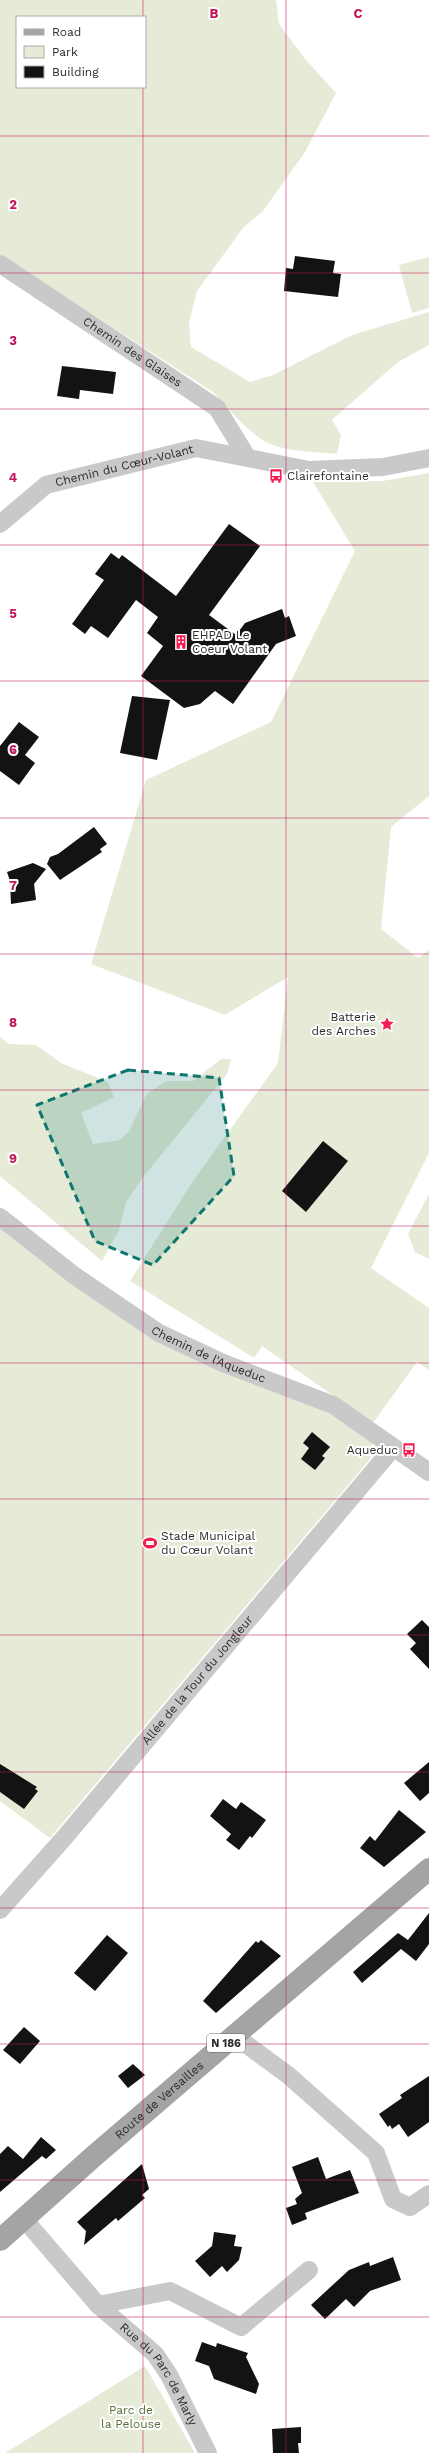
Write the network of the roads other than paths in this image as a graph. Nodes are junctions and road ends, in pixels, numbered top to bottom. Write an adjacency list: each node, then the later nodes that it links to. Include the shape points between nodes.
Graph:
1 (0, 264): 2 (street, Chemin des Glaises, via 218,408)
2 (247, 457): 3 (street, Chemin du Cœur-Volant, via 309,470 383,467); 4 (street, Chemin du Cœur-Volant, via 196,448 46,485)
3 (429, 458)
4 (0, 524)
5 (0, 1217): 6 (street, Chemin de l'Aqueduc, via 76,1276 160,1333 224,1363 333,1405)
6 (393, 1448): 7 (street, Chemin de l'Aqueduc); 9 (street, Allée de la Tour du Jongleur, via 64,1838)
7 (429, 1472)
8 (429, 1869): 10 (main road, Route de Versailles / N 186)
9 (0, 1910)
10 (235, 2036): 11 (street, via 288,2075 376,2153 393,2199 410,2207); 12 (main road, Route de Versailles / N 186)
11 (429, 2194)
12 (24, 2219): 13 (main road, Route de Versailles / N 186); 15 (street, Rue du Parc de Marly)
13 (0, 2240)
14 (309, 2270): 15 (street, via 241,2327 170,2292)
15 (98, 2305): 16 (street, Rue du Parc de Marly, via 155,2354 169,2375)
16 (208, 2453)

